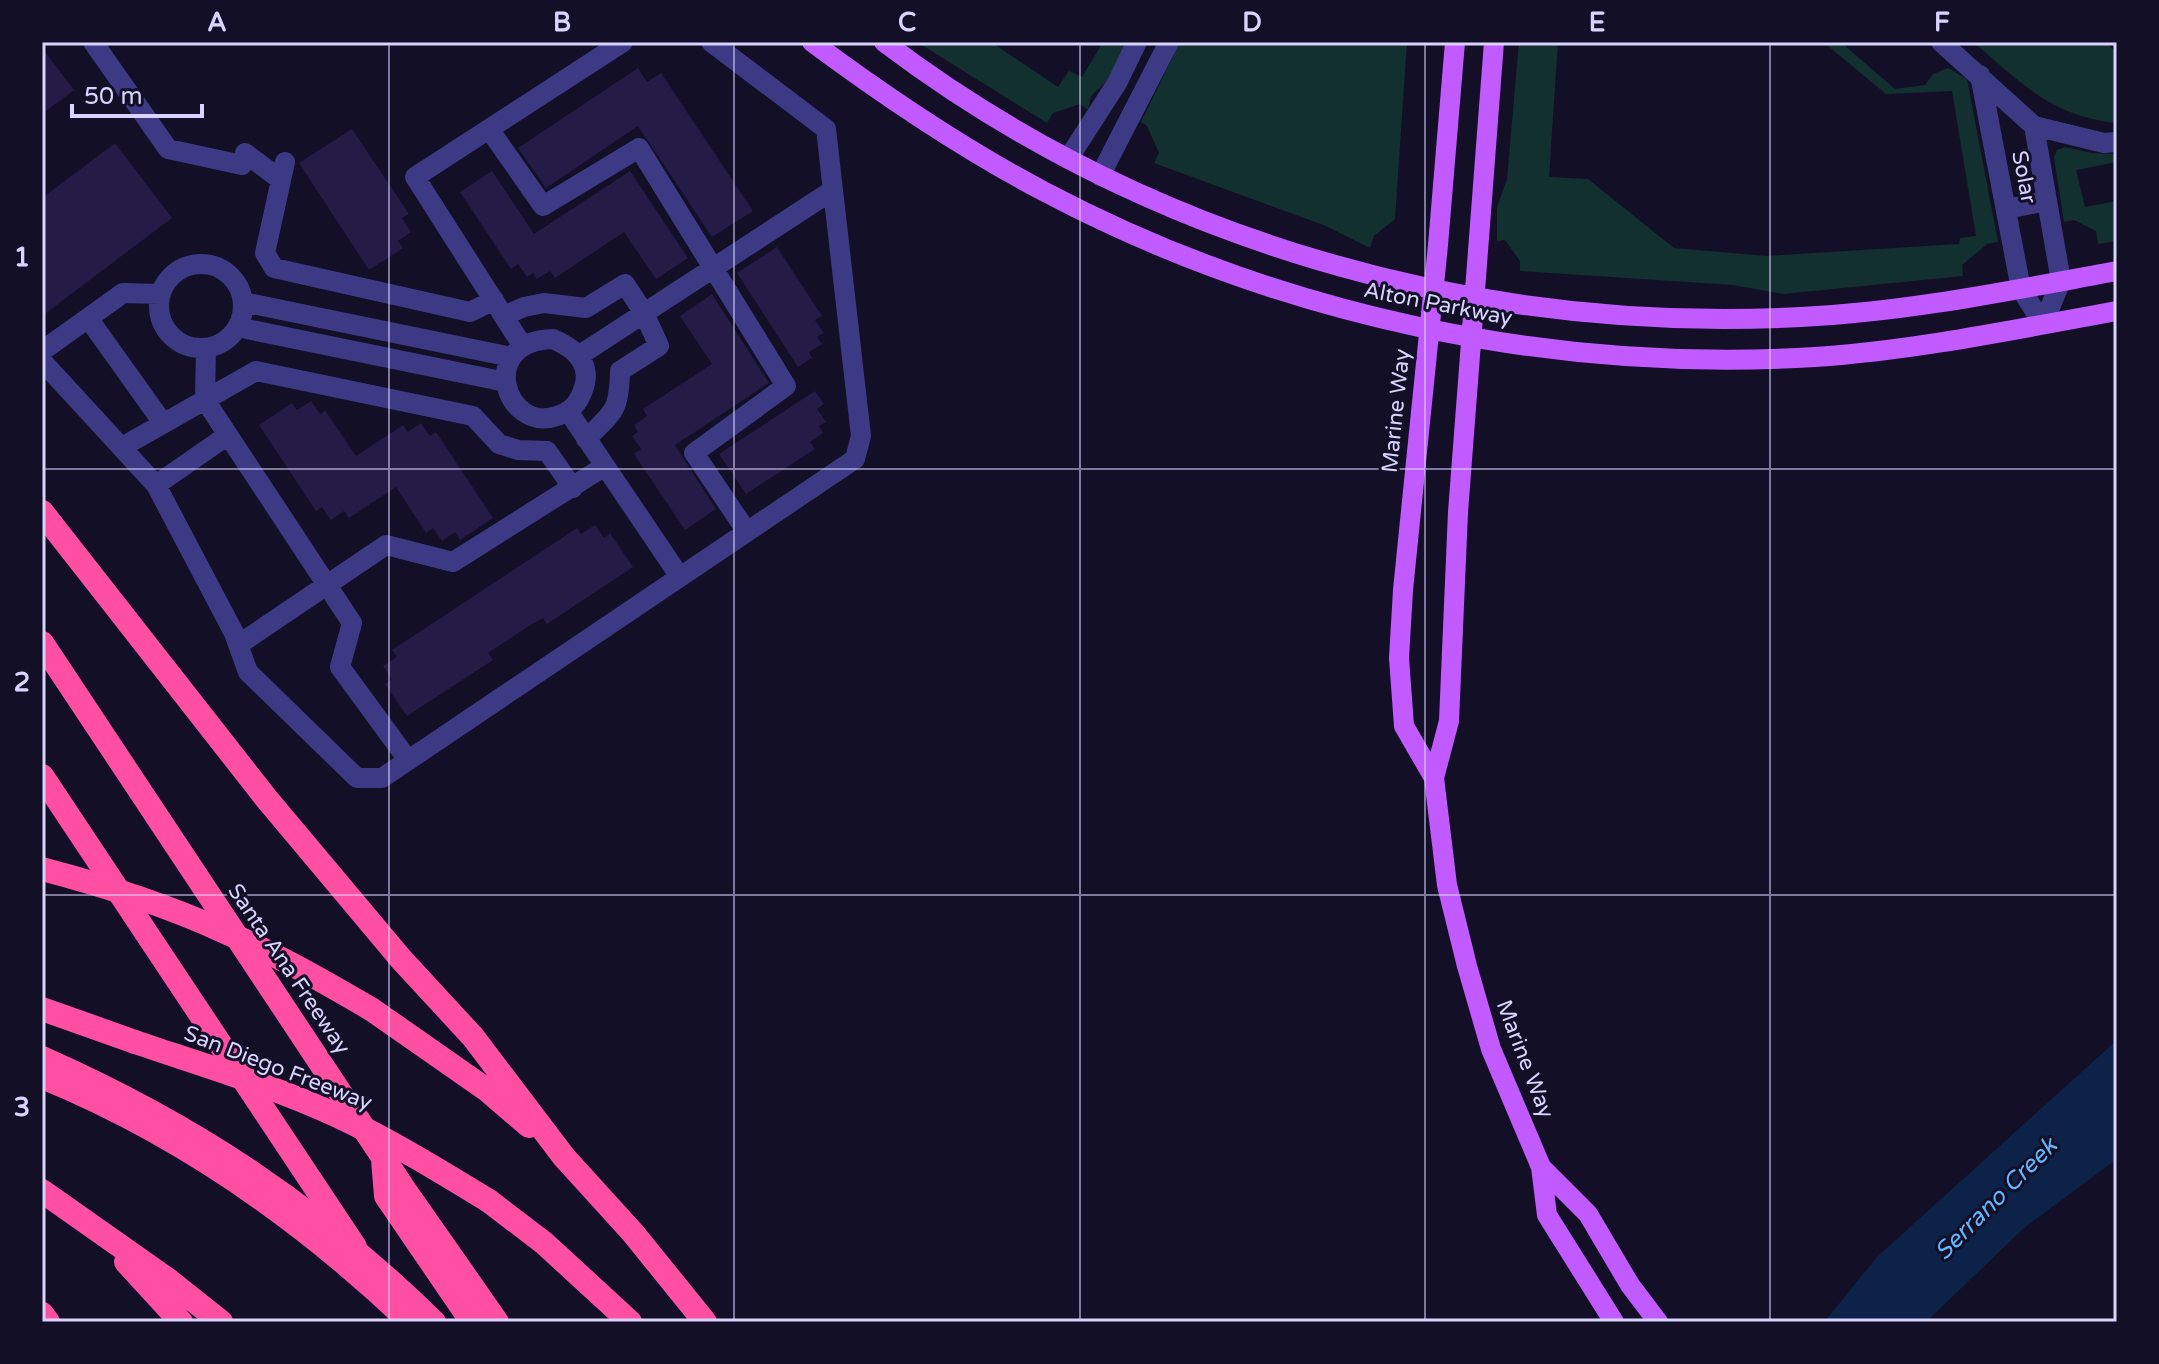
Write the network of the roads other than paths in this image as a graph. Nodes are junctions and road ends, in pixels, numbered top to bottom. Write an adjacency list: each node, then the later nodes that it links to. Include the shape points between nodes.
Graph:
1 (93, 42): 30 (street, via 168,149 244,159 283,171 265,253 274,268 470,312)
2 (623, 42): 15 (street)
3 (711, 42): 19 (street, via 826,129)
4 (812, 42): 36 (main road, Alton Parkway, via 974,152 1092,216 1221,271)
5 (884, 42): 17 (main road, Alton Parkway, via 982,111)
6 (1137, 42): 12 (street)
7 (1169, 42): 13 (street)
8 (1455, 42): 26 (main road, Marine Way)
9 (1494, 42): 28 (main road, Marine Way)
10 (1941, 42): 11 (street)
11 (1980, 75): 14 (street); 21 (street, Solar)
12 (1117, 83): 13 (street); 17 (street)
13 (1141, 95): 18 (street)
14 (2034, 126): 16 (street); 20 (street, Solar)
15 (489, 129): 22 (street, via 543,206 639,148); 30 (street, via 415,177)
16 (2117, 142)
17 (1068, 159): 18 (main road, Alton Parkway)
18 (1100, 176): 26 (main road, Alton Parkway, via 1255,241)
19 (833, 190): 22 (street); 54 (street, via 861,436 855,459)
20 (2047, 201): 21 (street); 24 (street, Solar)
21 (2006, 209): 25 (street, Solar)
22 (714, 269): 32 (street); 54 (street, via 786,386 694,453)
23 (2117, 271): 24 (main road, Alton Parkway)
24 (2061, 281): 25 (main road, Alton Parkway); 34 (street)
25 (2021, 289): 28 (main road, Alton Parkway, via 1868,312 1723,320 1616,315); 34 (street)
26 (1433, 291): 28 (main road, Alton Parkway); 36 (main road, Marine Way)
27 (161, 294): 29 (street, via 181,270 199,263 221,267 238,286); 33 (street, via 123,293); 38 (street, via 164,326 175,339)
28 (1473, 297): 37 (main road, Marine Way)
29 (243, 302): 35 (street); 40 (street)
30 (499, 308): 32 (street, via 544,303 586,308 625,284); 40 (street)
31 (2117, 311): 34 (main road, Alton Parkway)
32 (644, 313): 41 (street); 48 (street, via 659,346 620,371 614,412)
33 (88, 318): 39 (street); 46 (street)
34 (2043, 324): 37 (main road, Alton Parkway, via 1907,347 1753,359 1635,357)
35 (237, 327): 38 (street, via 221,343); 43 (street)
36 (1428, 329): 37 (main road, Alton Parkway); 61 (main road, Marine Way, via 1399,658 1404,726)
37 (1472, 337): 61 (main road, Marine Way, via 1449,721)
38 (206, 348): 44 (street)
39 (42, 351)
40 (517, 351): 41 (street, via 537,340 553,339); 43 (street)
41 (580, 355): 45 (street, via 585,386)
42 (42, 361): 49 (street)
43 (506, 382): 45 (street, via 512,401 524,412 554,418)
44 (205, 400): 46 (street); 47 (street); 52 (street, via 256,371 473,416 499,444 547,451)
45 (568, 411): 48 (street)
46 (163, 423): 49 (street)
47 (228, 435): 51 (street); 56 (street)
48 (586, 439): 50 (street)
49 (122, 447): 51 (street)
50 (605, 466): 52 (street); 55 (street)
51 (156, 485): 58 (street)
52 (573, 488): 56 (street, via 453,562 386,545)
53 (42, 512): 67 (highway, via 266,798 473,1037)
54 (747, 532): 55 (street)
55 (680, 577): 59 (street)
56 (326, 585): 58 (street); 59 (street, via 352,623 340,667)
57 (42, 643): 66 (highway, Santa Ana Freeway)
58 (238, 645): 59 (street, via 248,672 357,778 382,778)
59 (408, 760)
60 (42, 776): 75 (highway)
61 (1434, 778): 68 (main road, Marine Way, via 1447,885 1467,966 1491,1049)
62 (42, 869): 67 (highway, bridge, via 222,930 297,966 371,1009 487,1090)
63 (42, 1009): 79 (highway, San Diego Freeway, bridge, via 255,1083 336,1116 425,1162 544,1243)
64 (42, 1058): 76 (highway, bridge, via 180,1126 235,1160 353,1247)
65 (42, 1077): 75 (highway, bridge, via 241,1184 297,1224)
66 (382, 1157): 77 (highway, via 386,1196); 78 (highway, Santa Ana Freeway)
67 (564, 1157): 80 (highway)
68 (1541, 1167): 81 (main road, Marine Way, via 1547,1215); 82 (main road, Marine Way, via 1588,1214)
69 (42, 1191): 70 (highway)
70 (89, 1222): 73 (highway); 74 (highway)
71 (42, 1314): 72 (highway)
72 (48, 1322)
73 (181, 1322)
74 (221, 1322)
75 (408, 1322)
76 (434, 1322)
77 (472, 1322)
78 (497, 1322)
79 (630, 1322)
80 (705, 1322)
81 (1614, 1322)
82 (1658, 1322)

